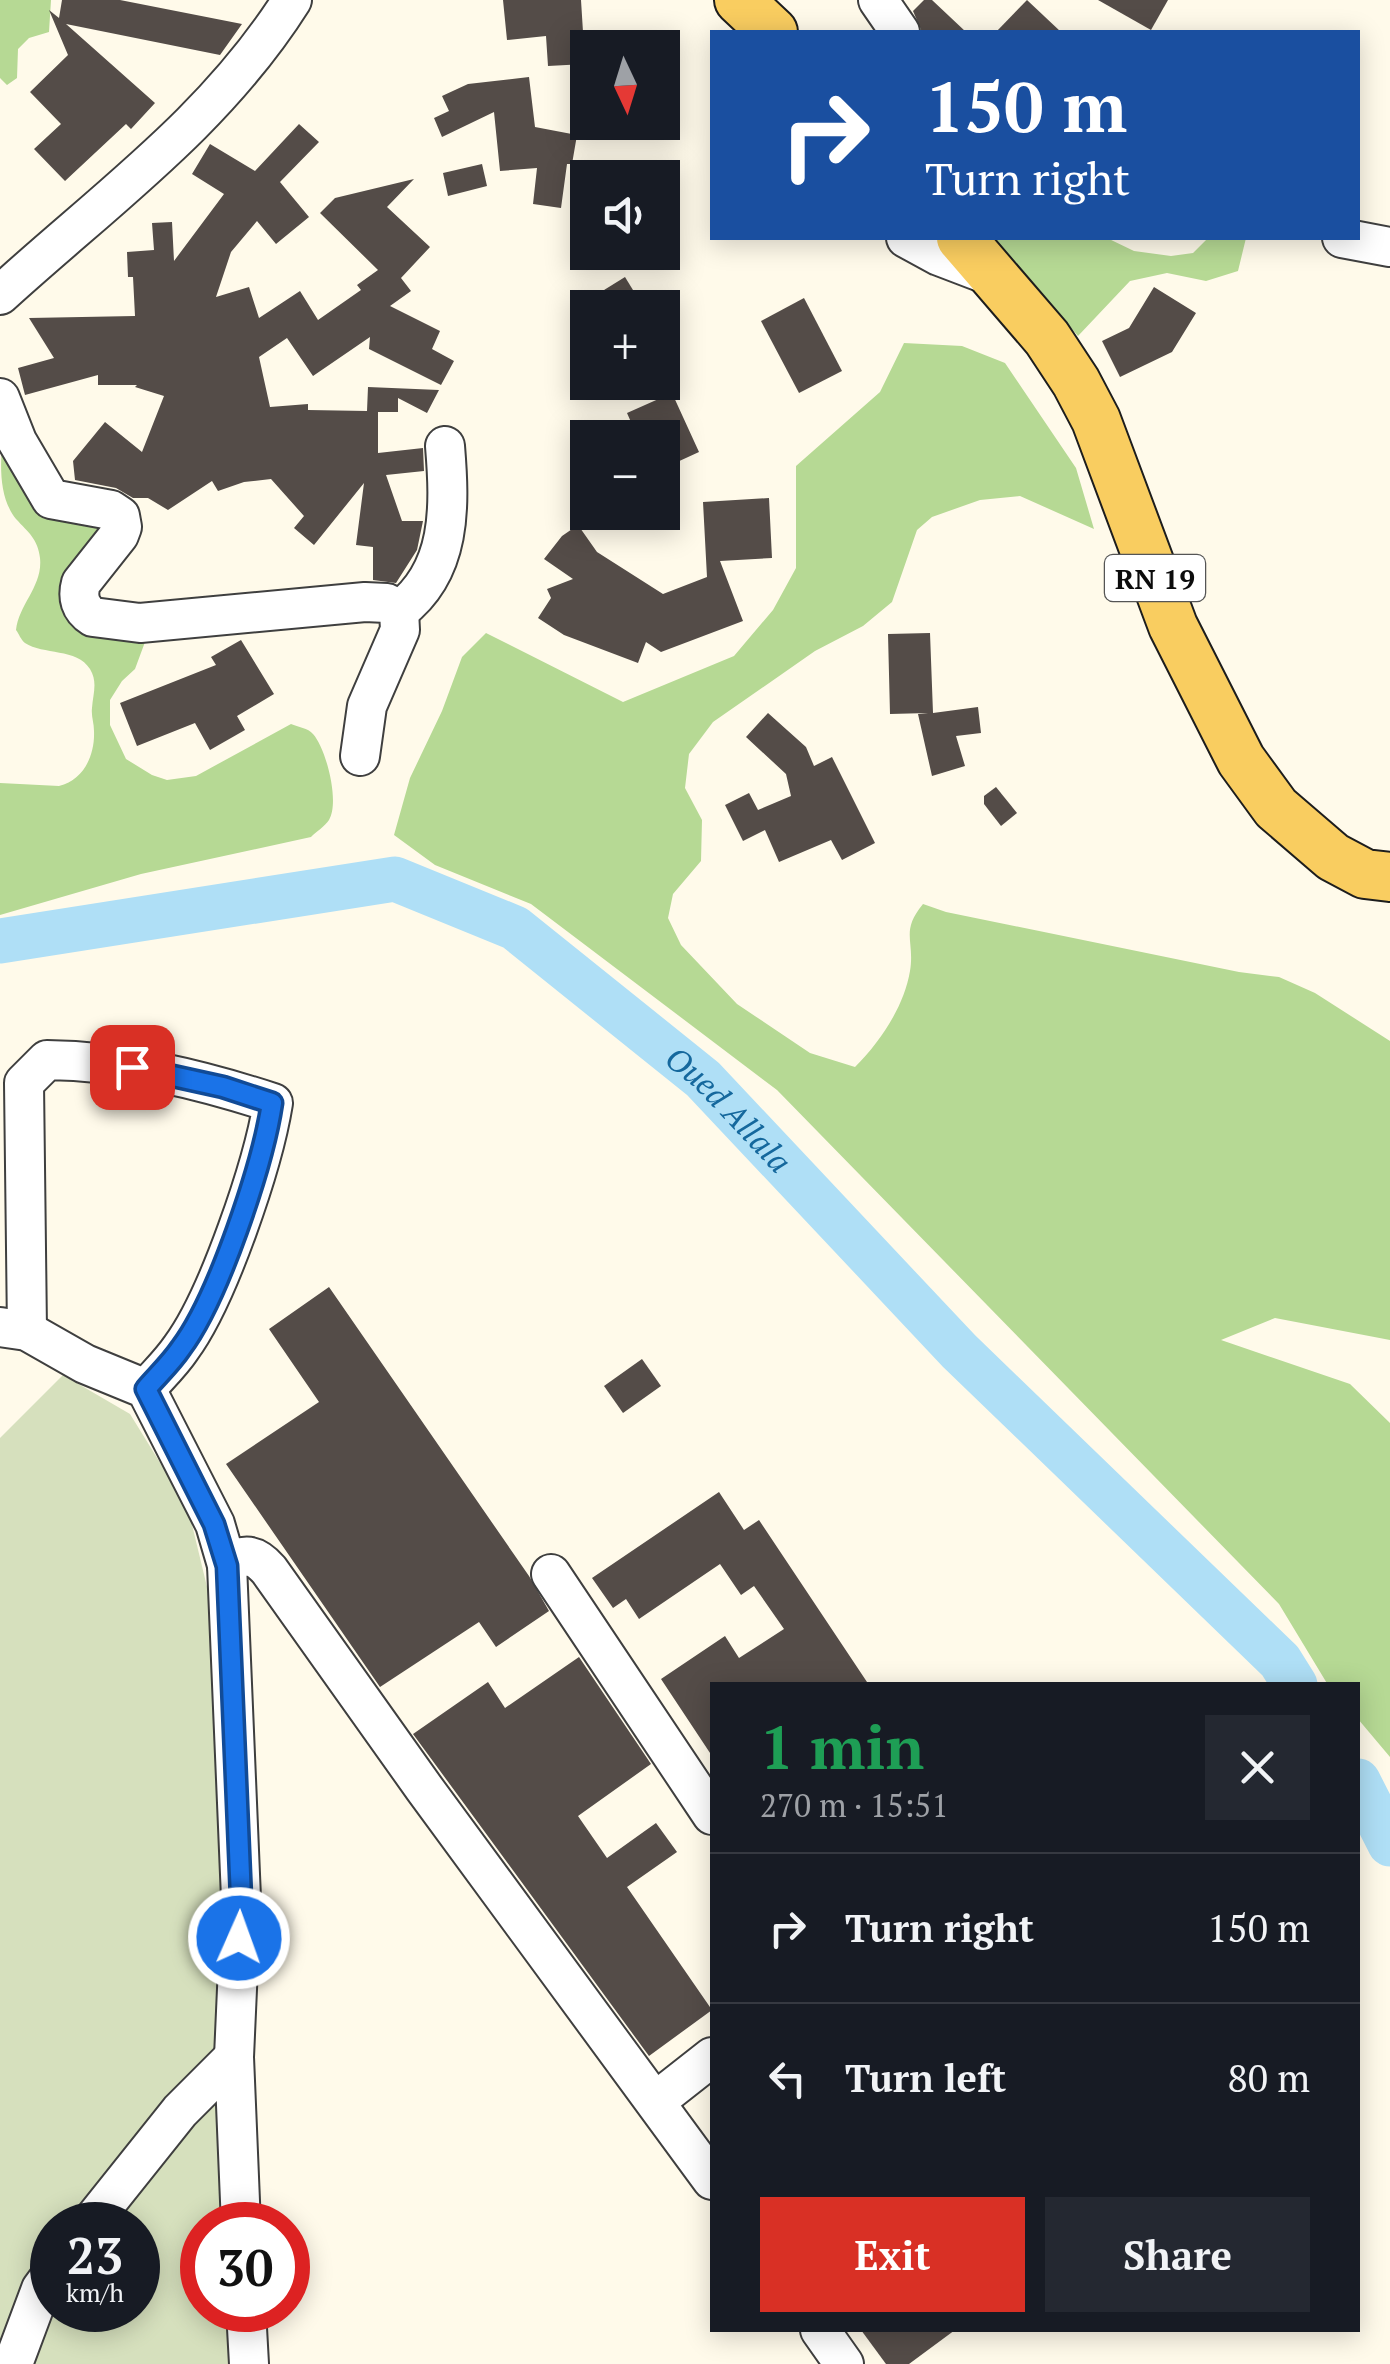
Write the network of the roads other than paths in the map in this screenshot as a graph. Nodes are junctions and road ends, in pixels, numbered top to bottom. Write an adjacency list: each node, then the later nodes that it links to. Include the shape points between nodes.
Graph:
1 (292, 0): 11 (street, via 223,94)
2 (739, 0): 4 (main road)
3 (878, 0): 5 (street)
4 (772, 30)
5 (899, 30)
6 (910, 240): 10 (street)
7 (963, 240): 10 (main road, RN 19)
8 (1353, 240): 9 (street)
9 (1390, 247)
10 (994, 277): 16 (main road, RN 19, via 1047,338 1096,420 1173,626 1240,760 1276,808 1334,856 1365,874)
11 (0, 295)
12 (0, 398): 14 (street, via 51,500 120,516 119,535 78,592 93,617 140,623 365,602)
13 (446, 446): 14 (street, via 446,538 432,575)
14 (398, 611): 15 (street, via 400,630 366,706)
15 (360, 756)
16 (1390, 877)
17 (14, 1329): 18 (street); 18 (street, via 24,1083 47,1060 101,1060 272,1103 219,1276 183,1346)
18 (146, 1389): 19 (street, via 214,1524)
19 (227, 1566): 22 (street, via 241,1898); 24 (street, via 250,1555 269,1570)
20 (551, 1574): 21 (street)
21 (710, 1812)
22 (234, 2057): 26 (street, via 180,2111); 27 (street)
23 (710, 2060): 24 (street)
24 (656, 2101): 25 (street)
25 (710, 2177)
26 (107, 2202)
27 (240, 2202)
28 (30, 2318): 31 (street)
29 (248, 2332): 32 (street)
30 (821, 2332): 33 (street)
31 (13, 2364)
32 (250, 2364)
33 (844, 2364)

